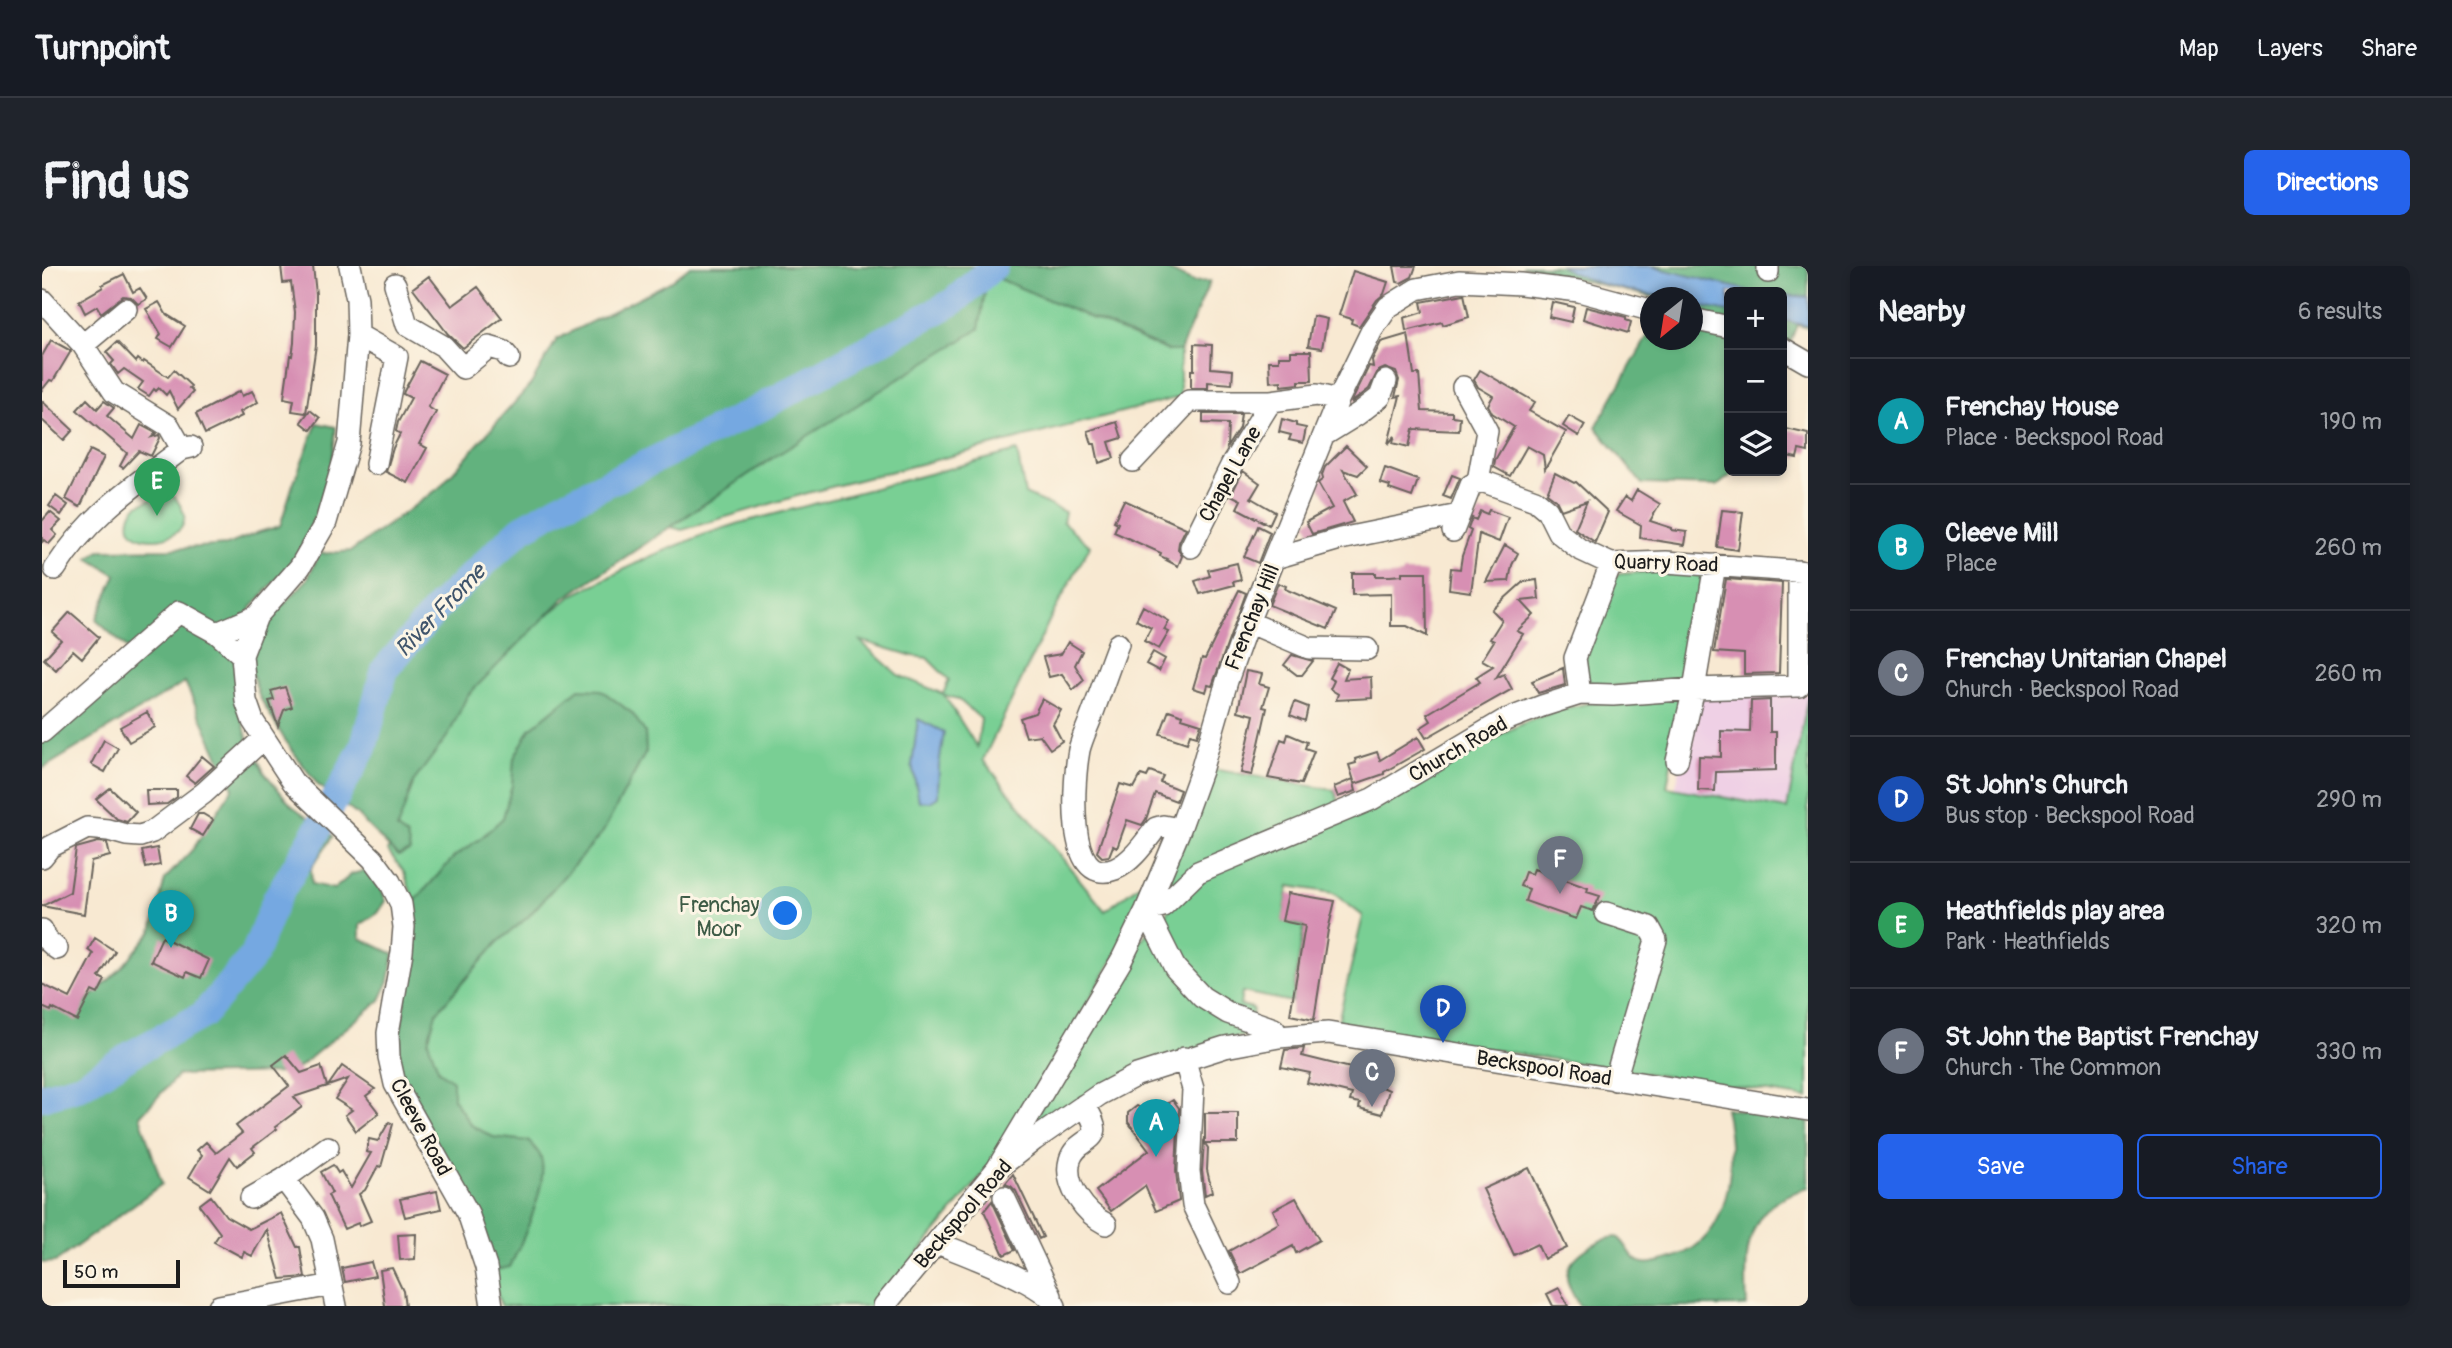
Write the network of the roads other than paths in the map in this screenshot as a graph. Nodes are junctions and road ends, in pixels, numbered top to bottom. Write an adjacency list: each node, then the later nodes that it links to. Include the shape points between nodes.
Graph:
1 (350, 266): 9 (street)
2 (396, 285): 7 (street)
3 (1640, 307): 17 (street, Frenchay Hill, via 1579,291 1521,284 1459,281 1418,289 1388,307)
4 (44, 308): 10 (street)
5 (126, 309): 10 (street)
6 (1703, 321): 8 (street)
7 (407, 325): 12 (street); 13 (street, via 443,346 463,368 489,347)
8 (1724, 326)
9 (358, 335): 12 (street); 29 (street, via 349,443 326,522 300,567)
10 (83, 345): 27 (street, via 114,392 169,426 186,448 110,503)
11 (1785, 350): 14 (street)
12 (397, 357): 21 (street)
13 (509, 358)
14 (1808, 363)
15 (1386, 381): 19 (street, via 1380,397)
16 (1463, 387): 22 (street, via 1488,431)
17 (1338, 400): 18 (street, Chapel Lane, via 1317,395); 19 (street, Frenchay Hill)
18 (1271, 401): 20 (street, Chapel Lane, via 1189,401); 23 (street, Chapel Lane, via 1232,464)
19 (1324, 435): 24 (street, Frenchay Hill)
20 (1133, 461)
21 (376, 464)
22 (1478, 481): 24 (street, via 1471,485 1456,523 1340,539); 25 (street, Quarry Road, via 1535,500 1547,510 1558,532 1579,549)
23 (1191, 547)
24 (1275, 558): 30 (street, Frenchay Hill)
25 (1611, 564): 26 (street, Quarry Road); 36 (street, via 1575,658)
26 (1715, 565): 28 (street, Quarry Road); 35 (street)
27 (55, 569)
28 (1803, 572): 35 (street, Church Road, via 1800,686)
29 (257, 615): 31 (street); 34 (street)
30 (1248, 622): 33 (street, via 1310,648); 40 (street, Frenchay Hill)
31 (217, 633): 34 (street); 37 (street, via 179,612)
32 (1118, 644): 40 (street, via 1080,748 1075,814 1084,860 1092,869 1116,869 1156,828)
33 (1367, 649)
34 (242, 655): 38 (street, Cleeve Road, via 246,701)
35 (1694, 689): 36 (street, Church Road); 39 (street)
36 (1580, 694): 42 (street, Church Road, via 1503,721 1371,799 1198,872 1163,906)
37 (42, 732)
38 (264, 738): 41 (street, via 204,793 152,832 140,836 88,828 50,847); 62 (street, Cleeve Road, via 292,782 373,859 401,904 402,952 388,1033 395,1084 468,1213 486,1267)
39 (1677, 761)
40 (1180, 829): 42 (street, Frenchay Hill)
41 (42, 857)
42 (1146, 910): 46 (street, via 1175,968 1202,997 1228,1013 1274,1029); 52 (street, Frenchay Hill, via 1121,961)
43 (1606, 913): 48 (street, via 1650,927 1656,940)
44 (42, 930): 45 (street)
45 (57, 949)
46 (1279, 1037): 47 (street, Beckspool Road); 48 (street, Beckspool Road, via 1328,1033)
47 (1184, 1058): 49 (street, Beckspool Road, via 1137,1075); 58 (street, via 1193,1089 1189,1171 1193,1206)
48 (1615, 1080): 50 (street, Beckspool Road)
49 (1084, 1105): 52 (street, Beckspool Road); 56 (street, via 1094,1119 1094,1129 1090,1139 1074,1152 1069,1170 1079,1199 1092,1217)
50 (1808, 1110)
51 (328, 1147): 53 (street)
52 (997, 1169): 57 (street, Beckspool Road)
53 (284, 1179): 55 (street); 59 (street, via 323,1239)
54 (1004, 1197): 60 (street)
55 (251, 1198)
56 (1106, 1224)
57 (937, 1243): 60 (street, via 1033,1285); 63 (street, Beckspool Road)
58 (1230, 1283)
59 (334, 1296): 61 (street)
60 (1054, 1303)
61 (219, 1306)
62 (492, 1306)
63 (884, 1306)

